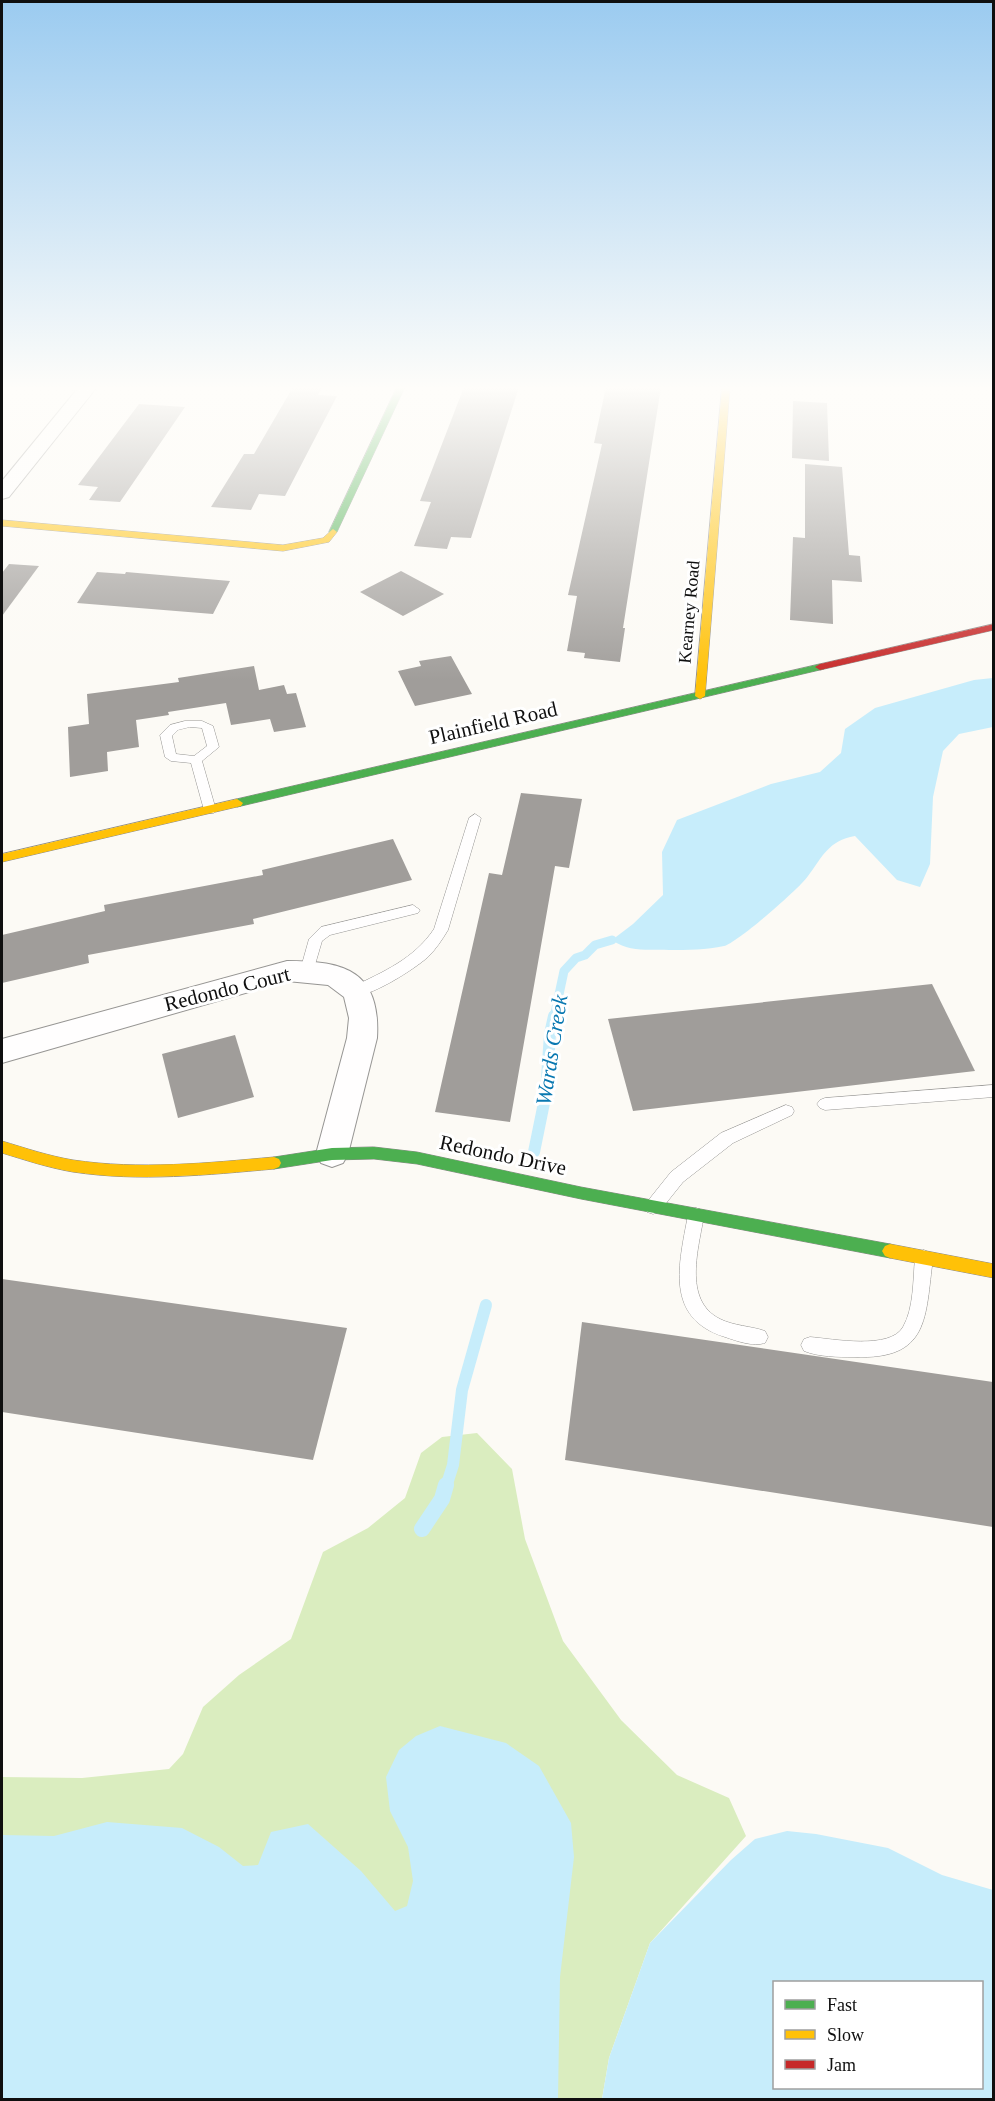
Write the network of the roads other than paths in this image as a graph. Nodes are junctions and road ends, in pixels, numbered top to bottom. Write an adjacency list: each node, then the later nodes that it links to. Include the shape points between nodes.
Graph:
1 (356, 485): 3 (street, via 336,529 326,540 283,548)
2 (718, 485): 5 (street, Kearney Road)
3 (2, 523)
4 (993, 627): 5 (street, Plainfield Road)
5 (700, 696): 7 (street, Plainfield Road)
6 (196, 760): 7 (lane)
7 (210, 810): 9 (street, Plainfield Road)
8 (475, 818): 12 (lane, via 441,930 431,946 408,966)
9 (2, 858)
10 (413, 910): 11 (lane, via 326,931 316,939)
11 (307, 971): 12 (street, Redondo Court, via 336,977); 13 (street, Redondo Court, via 287,971)
12 (357, 991): 18 (street, via 365,1019)
13 (2, 1051)
14 (993, 1091): 15 (lane)
15 (825, 1104)
16 (786, 1111): 19 (lane, via 727,1138 677,1177)
17 (2, 1147): 18 (street, Redondo Drive, via 38,1160 94,1170 153,1173)
18 (332, 1154): 19 (street, Redondo Drive, via 417,1158)
19 (653, 1207): 20 (street, Redondo Drive)
20 (696, 1215): 21 (street, Redondo Drive); 23 (lane, via 687,1284 689,1296 710,1323)
21 (924, 1258): 22 (street, Redondo Drive); 24 (lane, via 916,1315 904,1340 880,1348)
22 (993, 1271)
23 (759, 1337)
24 (810, 1345)

